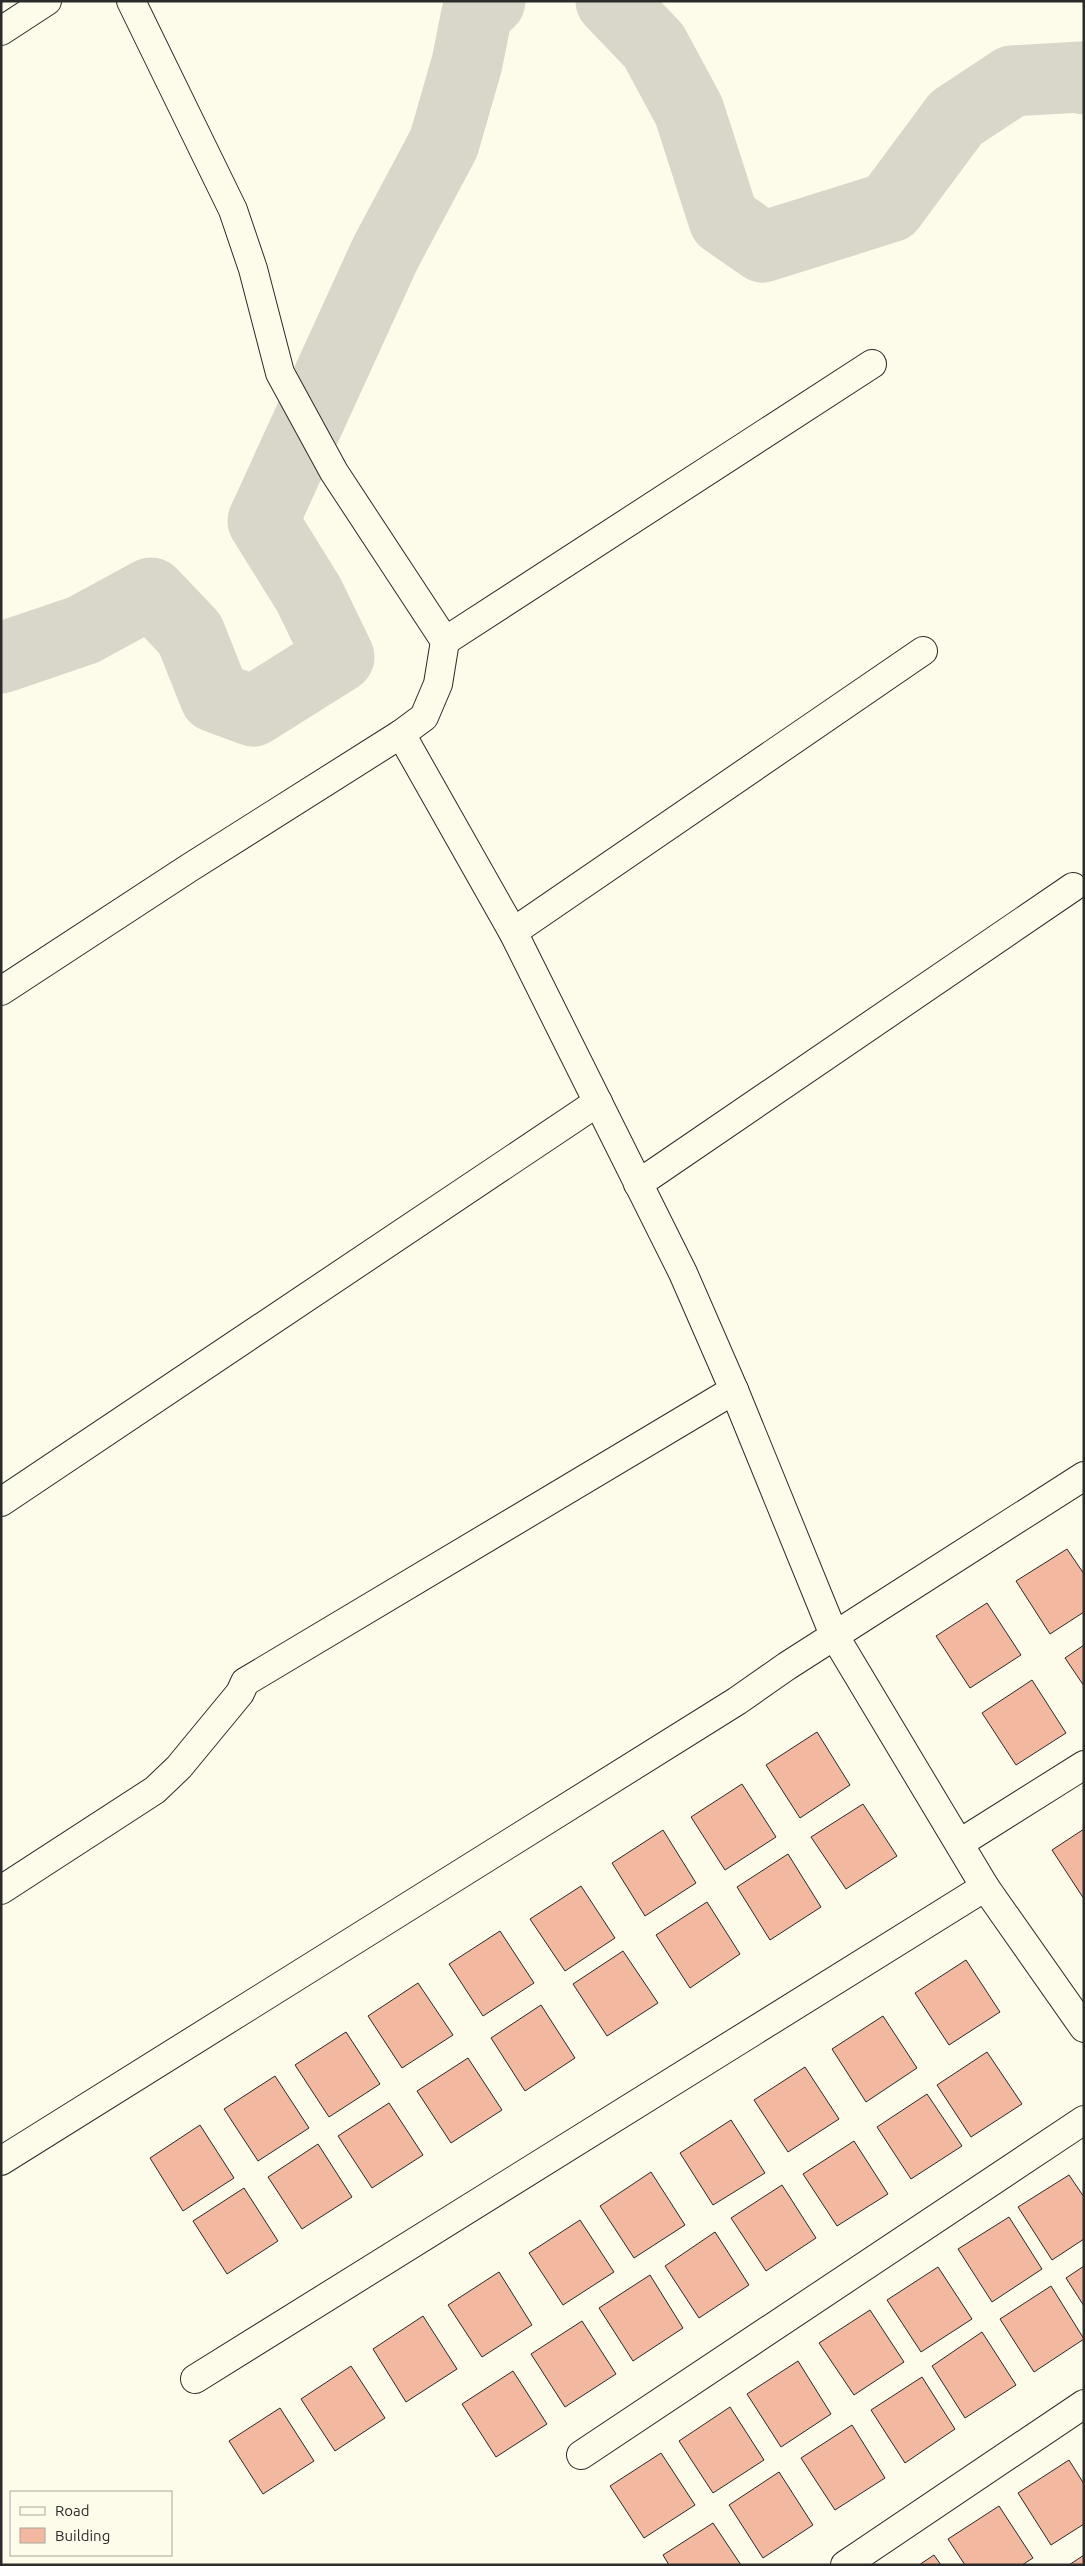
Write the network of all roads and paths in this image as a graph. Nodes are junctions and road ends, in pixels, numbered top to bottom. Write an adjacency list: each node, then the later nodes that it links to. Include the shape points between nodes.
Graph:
1 (47, 1): 3 (street)
2 (131, 1): 5 (street, via 233,210 280,372 334,472)
3 (1, 31)
4 (872, 364): 5 (street)
5 (445, 641): 7 (street, via 438,684 424,717)
6 (923, 651): 9 (street)
7 (401, 734): 9 (street); 10 (street)
8 (1073, 887): 12 (street)
9 (512, 932): 11 (street)
10 (1, 991)
11 (598, 1102): 12 (street); 15 (street)
12 (638, 1184): 13 (street, via 683,1273)
13 (734, 1390): 16 (street); 20 (street, via 245,1682 222,1715 166,1781)
14 (1084, 1476): 16 (street)
15 (1, 1502)
16 (834, 1636): 18 (street); 23 (street, via 737,1701)
17 (1084, 1765): 18 (street)
18 (960, 1843): 19 (street)
19 (985, 1887): 21 (street); 24 (street)
20 (1, 1890)
21 (1084, 2028)
22 (1084, 2120): 26 (street)
23 (1, 2161)
24 (195, 2379)
25 (1084, 2404): 27 (street)
26 (581, 2455)
27 (845, 2565)

